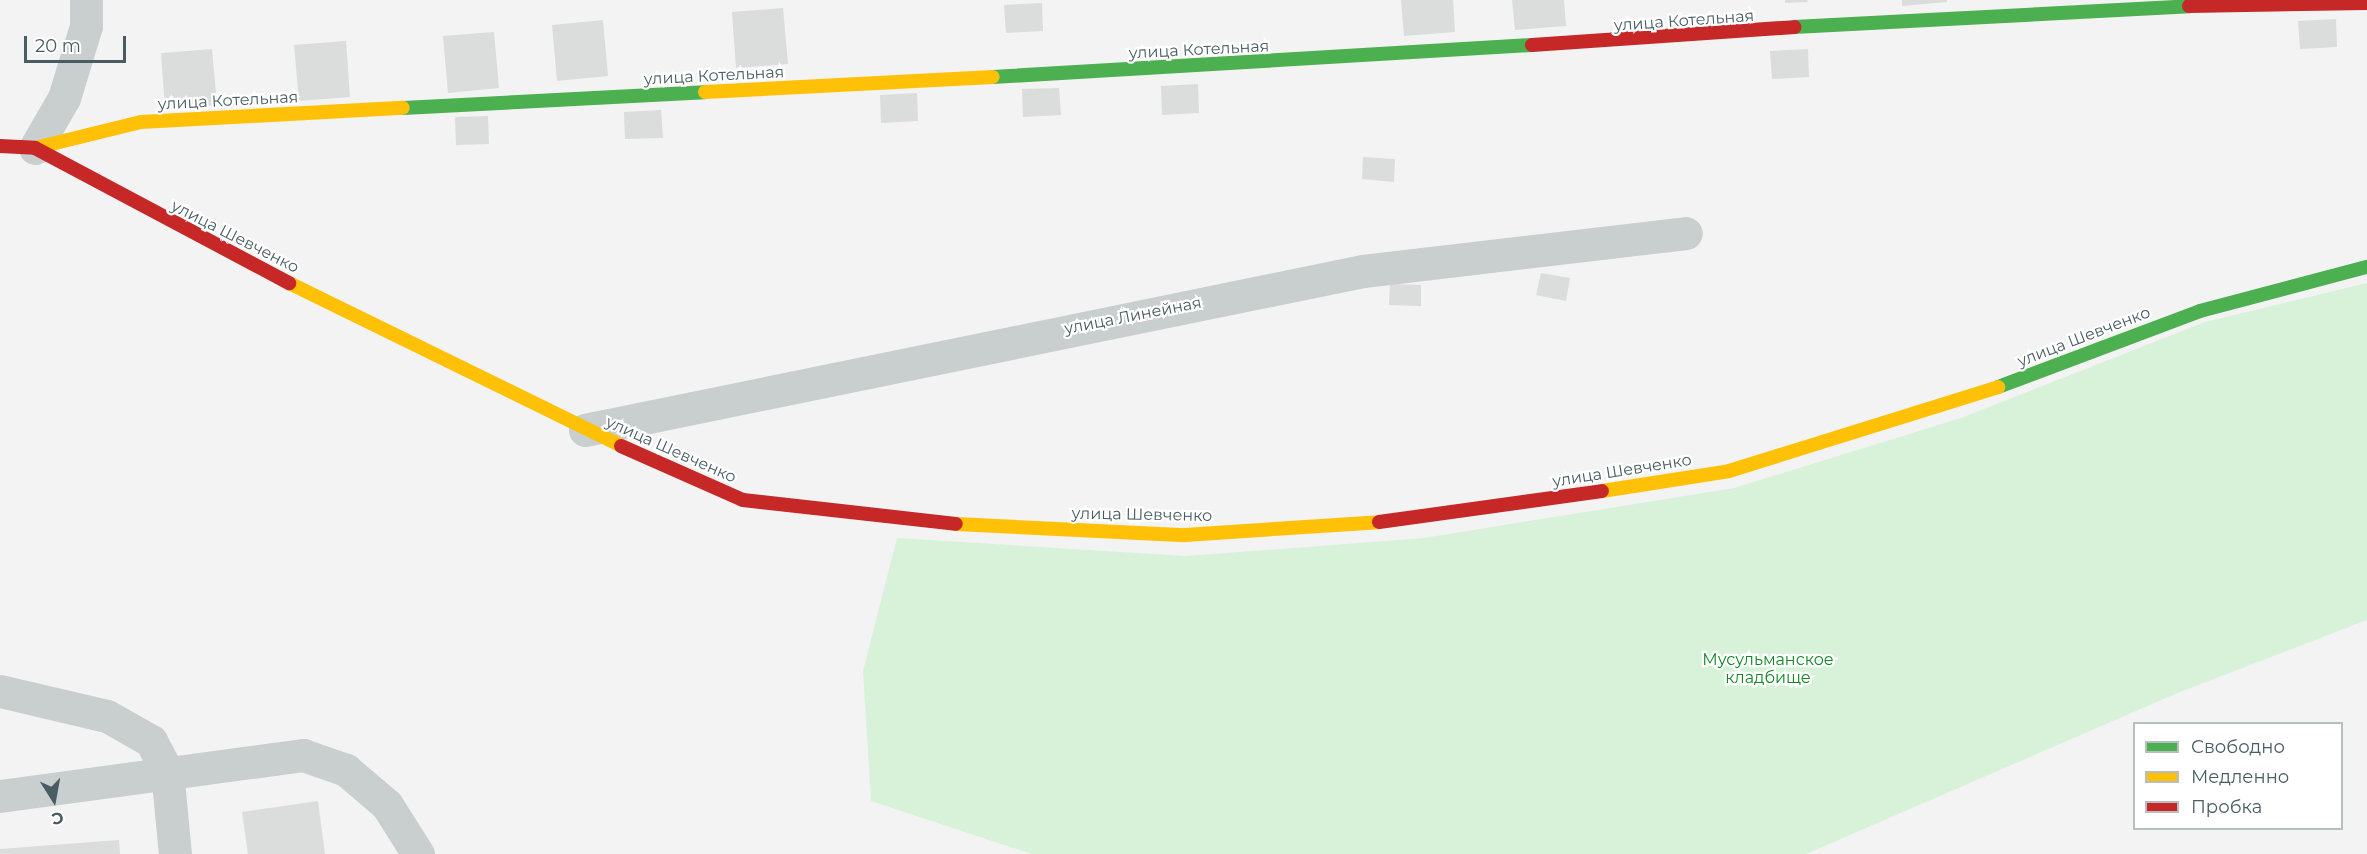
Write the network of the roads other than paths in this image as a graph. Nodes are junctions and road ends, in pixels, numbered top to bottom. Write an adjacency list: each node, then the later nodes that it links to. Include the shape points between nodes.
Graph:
1 (86, 0): 4 (street, via 86,26 64,98)
2 (2367, 3): 4 (street, улица Котельная, via 2086,7 1370,57 141,122)
3 (0, 146): 4 (street, улица Шевченко)
4 (35, 148): 7 (street, улица Шевченко, via 131,203)
5 (1686, 233): 7 (street, улица Линейная, via 1363,271)
6 (2367, 267): 7 (street, улица Шевченко, via 2200,311 1956,403 1729,471 1423,519 1185,535 910,522 743,500)
7 (585, 430)
8 (0, 691): 9 (street, via 107,716 151,741)
9 (167, 771): 10 (street); 11 (street); 12 (street, via 303,755 346,770 387,805)
10 (0, 796)
11 (175, 854)
12 (418, 854)

